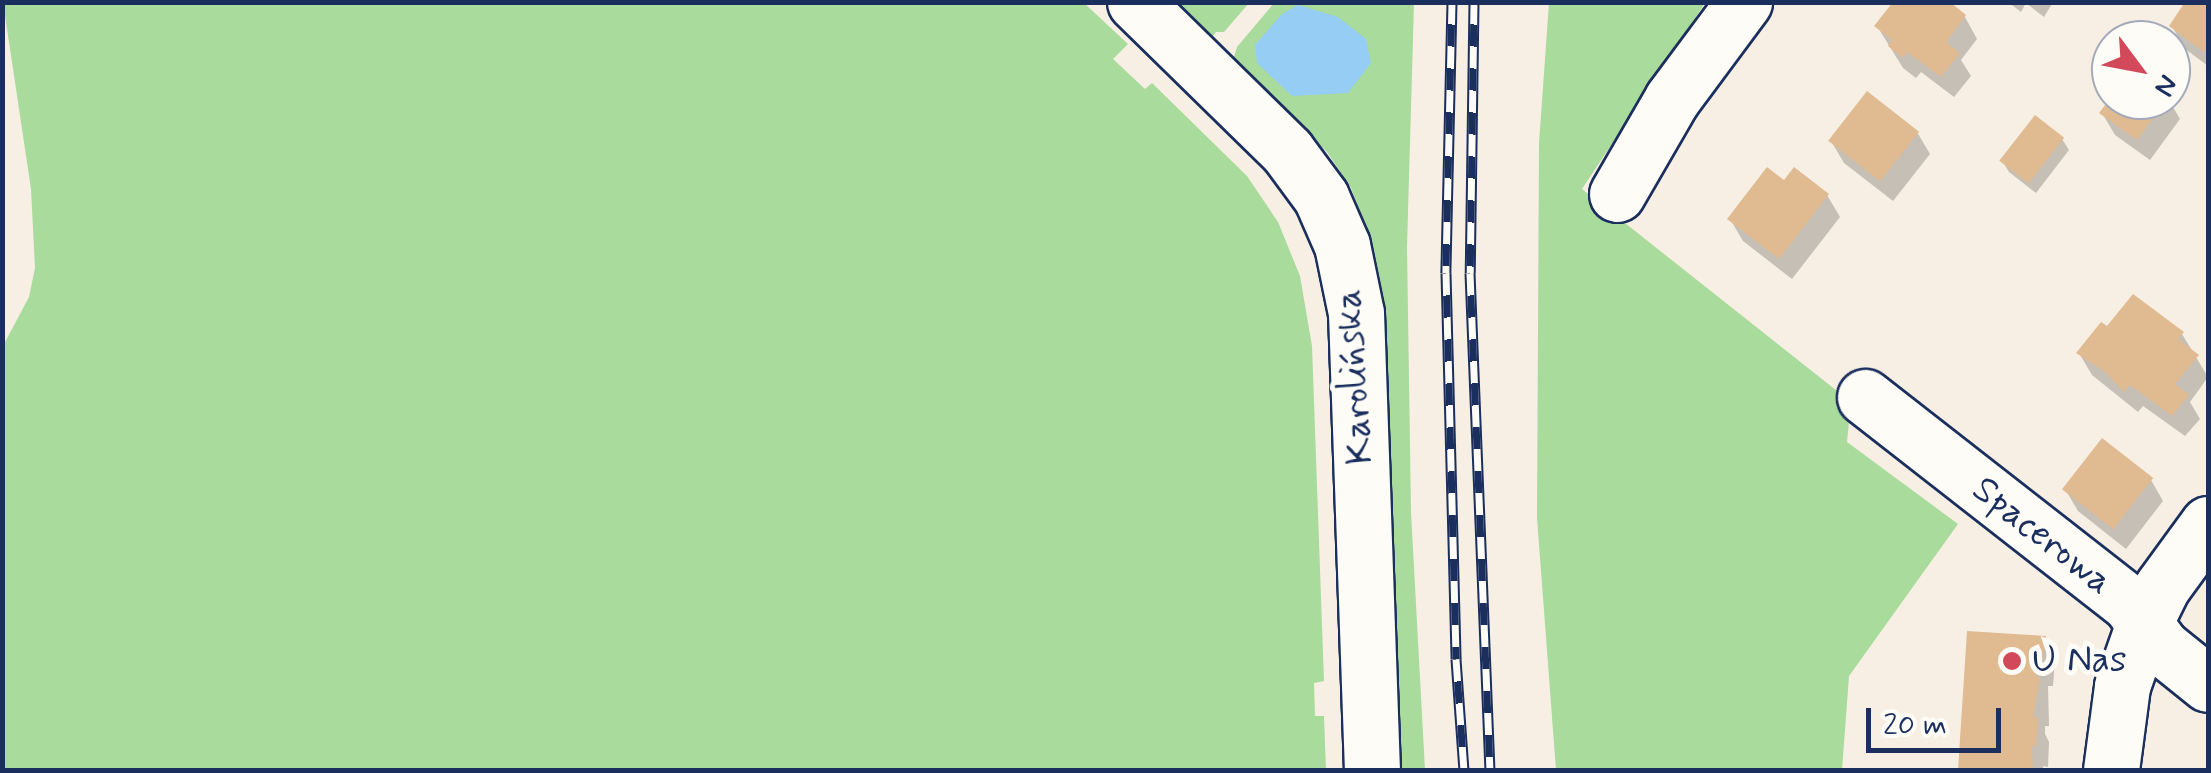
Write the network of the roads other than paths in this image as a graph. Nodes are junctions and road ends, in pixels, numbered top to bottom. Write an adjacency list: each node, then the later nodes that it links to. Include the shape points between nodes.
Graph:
1 (1136, 2): 8 (street, Karolińska, via 1296,161 1342,244 1356,313)
2 (1744, 2): 3 (street, via 1672,100)
3 (1617, 194)
4 (1866, 398): 6 (street, Spacerowa, via 2129,604)
5 (2208, 524): 6 (street)
6 (2143, 626): 7 (street, Spacerowa); 9 (street, via 2122,686)
7 (2208, 684)
8 (1372, 770)
9 (2110, 770)

